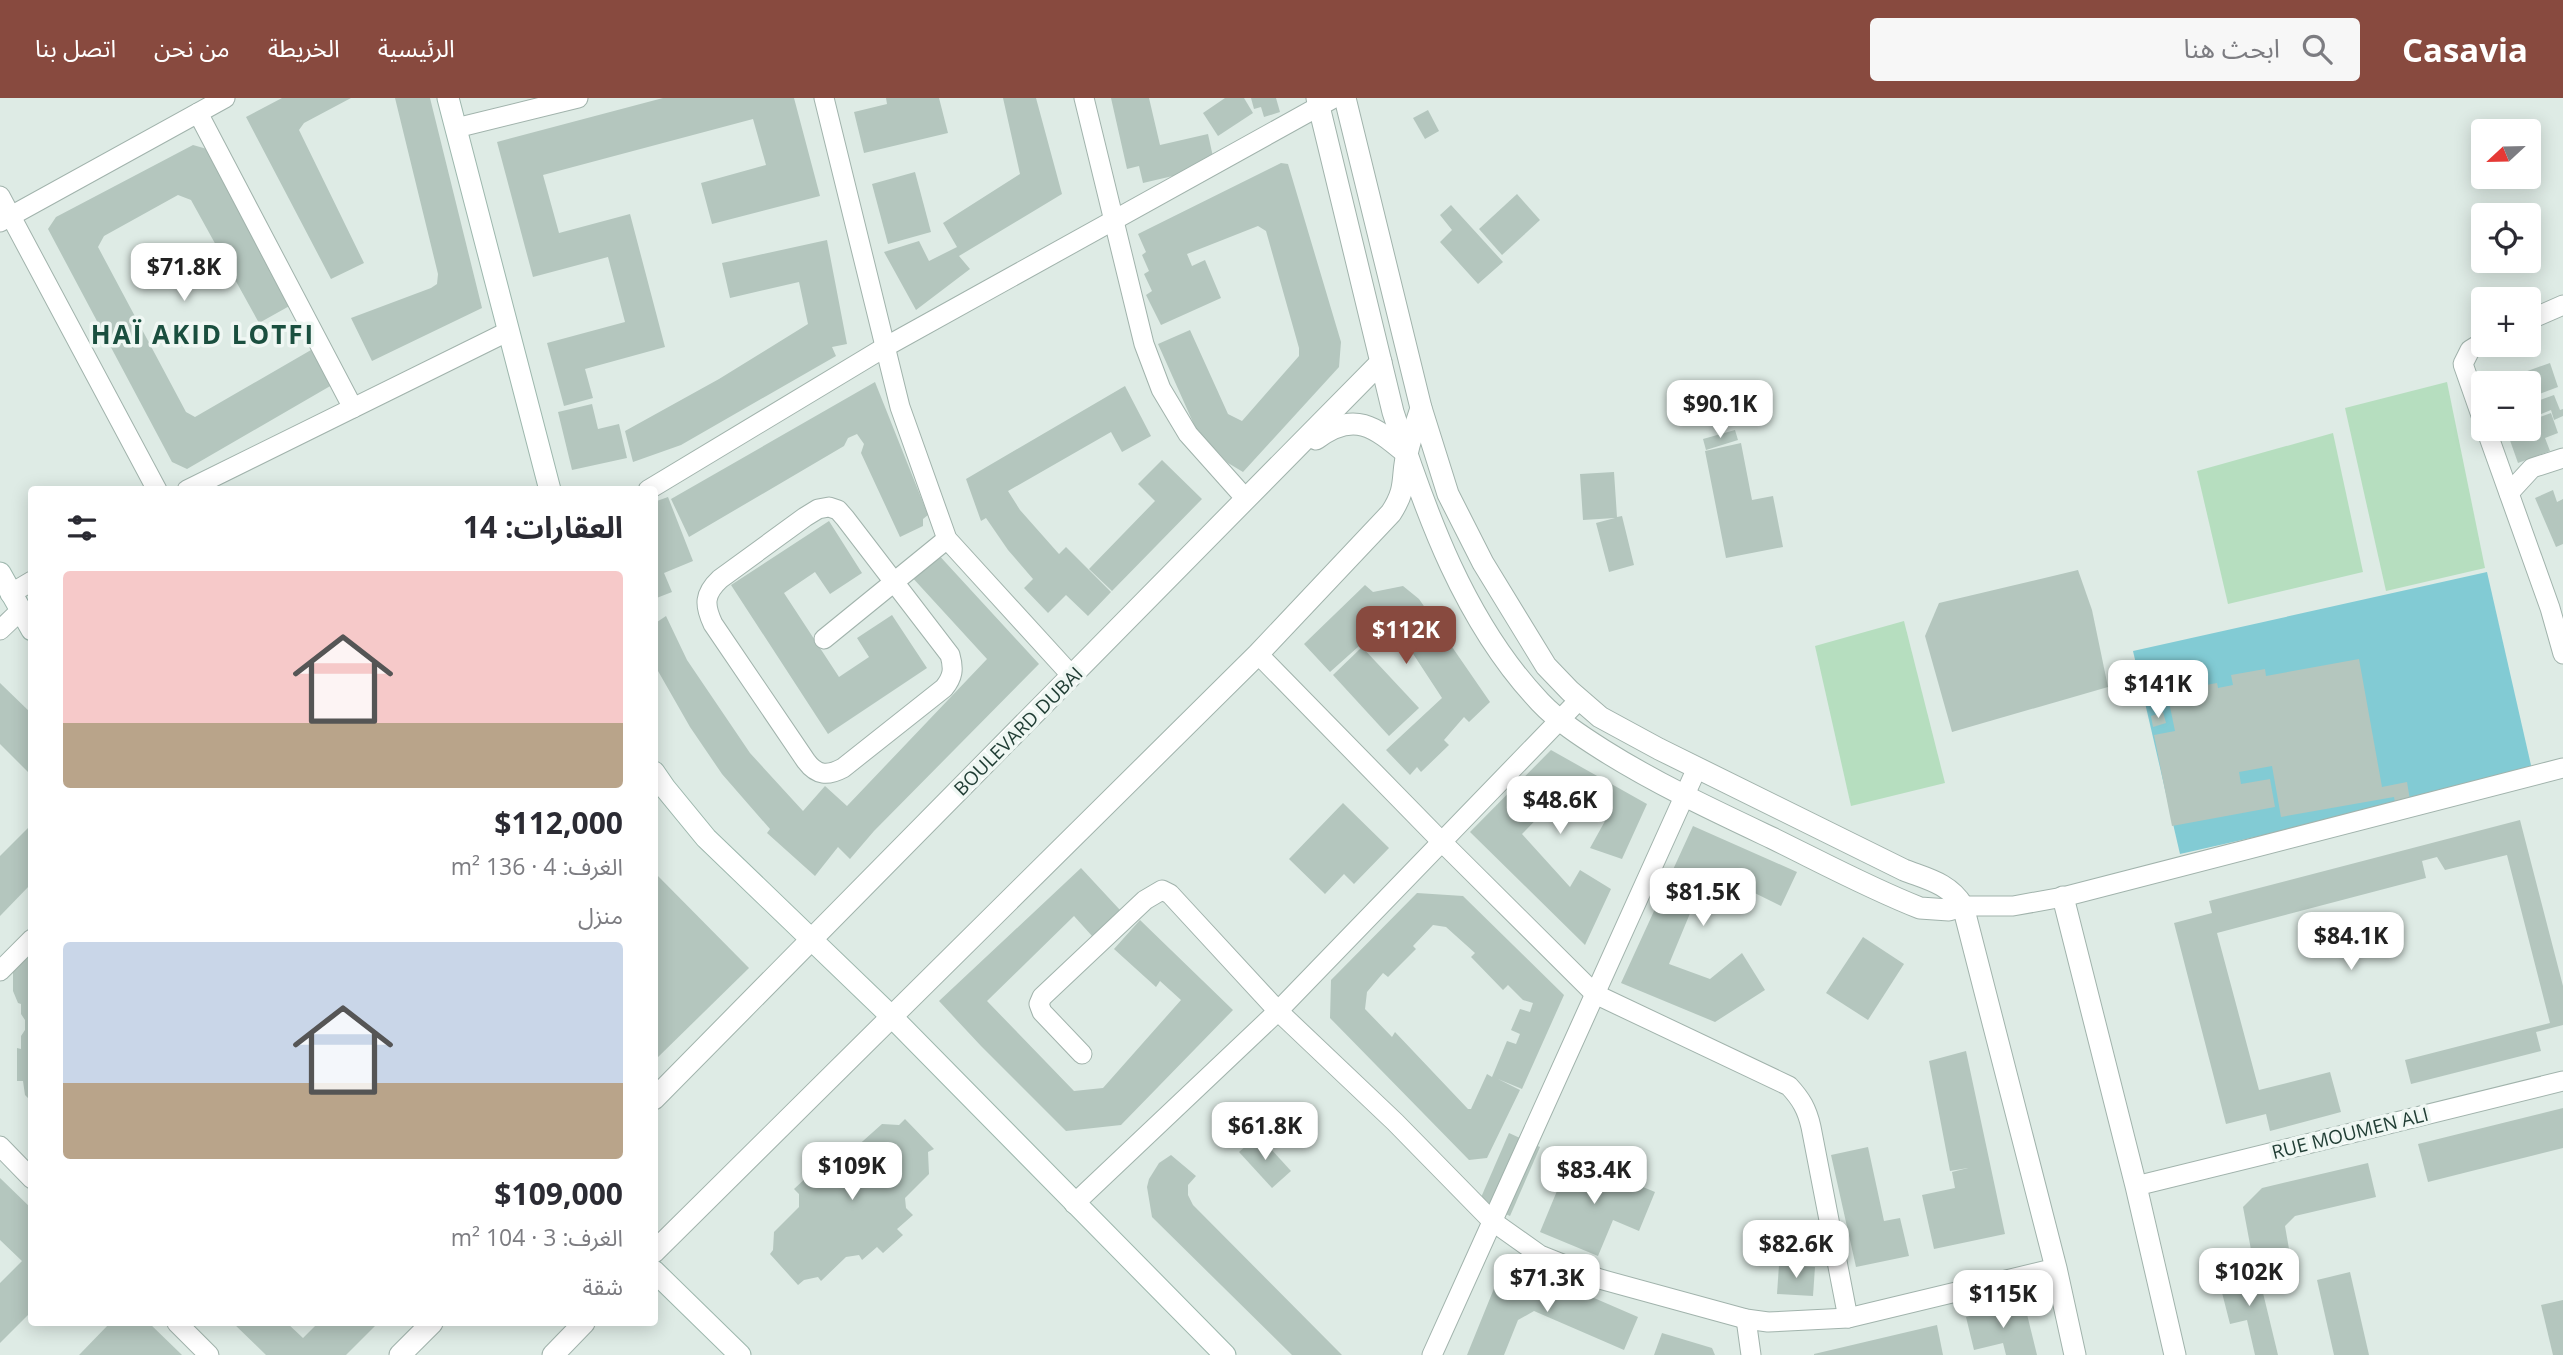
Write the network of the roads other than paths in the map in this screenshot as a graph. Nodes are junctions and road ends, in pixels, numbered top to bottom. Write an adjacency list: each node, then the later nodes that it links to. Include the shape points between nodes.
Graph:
1 (225, 98): 8 (street)
2 (448, 98): 9 (street)
3 (578, 98): 9 (street)
4 (824, 98): 16 (street)
5 (1084, 98): 12 (street)
6 (1345, 98): 21 (street)
7 (1323, 101): 12 (street); 18 (street)
8 (198, 113): 11 (street); 20 (street)
9 (456, 128): 15 (street)
10 (0, 196): 11 (street)
11 (6, 219): 26 (street)
12 (1114, 221): 16 (street); 33 (street, via 1144,344 1161,389 1188,434)
13 (2563, 305): 14 (street)
14 (2541, 315)
15 (507, 332): 20 (street); 28 (street)
16 (887, 346): 29 (street); 35 (street, via 901,407)
17 (2471, 348): 19 (street, via 2463,364)
18 (1381, 362): 23 (street); 25 (street, BOULEVARD DUBAI)
19 (2471, 387)
20 (353, 408): 27 (street)
21 (1421, 408): 23 (street); 31 (street)
22 (2490, 441): 30 (street)
23 (1407, 453): 25 (street, via 1364,424 1344,423 1321,434); 31 (street); 32 (street); 34 (street, via 1401,498)
24 (2563, 457): 30 (street, via 2532,468)
25 (1275, 469): 33 (street, BOULEVARD DUBAI)
26 (156, 486)
27 (195, 486)
28 (549, 486)
29 (655, 486)
30 (2509, 493): 40 (street)
31 (1448, 494): 47 (street, via 1519,625 1546,666)
32 (1422, 498): 34 (street); 48 (street, via 1492,641)
33 (1246, 499): 46 (street, BOULEVARD DUBAI)
34 (1391, 513): 44 (street)
35 (947, 539): 37 (street); 46 (street)
36 (0, 573): 39 (street)
37 (894, 583): 37 (street, via 838,510 829,507 805,517 719,579 706,598 713,624 806,761 822,774 844,768 951,679 950,655); 43 (street)
38 (28, 586): 39 (street)
39 (15, 602): 41 (street); 42 (street)
40 (2557, 606): 45 (street)
41 (28, 623)
42 (0, 630)
43 (824, 639)
44 (1258, 654): 53 (street); 61 (street)
45 (2563, 654)
46 (1072, 676): 56 (street, BOULEVARD DUBAI)
47 (1579, 700): 48 (street); 49 (street, via 1600,717)
48 (1559, 719): 52 (street); 53 (street)
49 (1697, 768): 52 (street); 55 (street, via 1904,870 1942,884)
50 (2563, 768): 54 (street)
51 (658, 777): 56 (street, via 706,838)
52 (1686, 797): 55 (street, via 1913,906 1935,911); 59 (street)
53 (1441, 841): 59 (street); 60 (street)
54 (2063, 897): 55 (street, via 2013,906); 67 (street)
55 (1963, 906): 71 (street)
56 (811, 940): 61 (street); 64 (street, BOULEVARD DUBAI)
57 (28, 943): 58 (street)
58 (0, 971)
59 (1595, 994): 69 (street); 73 (street, via 1789,1086 1799,1096 1807,1109)
60 (1278, 1011): 62 (street, via 1162,890 1144,900 1042,997 1042,1012); 68 (street); 69 (street)
61 (891, 1016): 68 (street); 70 (street)
62 (1082, 1054)
63 (2563, 1081): 67 (street, RUE MOUMEN ALI)
64 (658, 1096)
65 (0, 1146): 66 (street)
66 (28, 1175)
67 (2136, 1186): 86 (street)
68 (1074, 1204): 82 (street)
69 (1492, 1220): 74 (street, via 1540,1255 1588,1274); 83 (street)
70 (658, 1248)
71 (2056, 1268): 73 (street); 85 (street)
72 (658, 1275): 81 (street)
73 (1849, 1318): 74 (street)
74 (1746, 1319): 84 (street)
75 (180, 1326): 78 (street)
76 (429, 1326): 79 (street)
77 (581, 1326): 80 (street)
78 (209, 1355)
79 (400, 1355)
80 (553, 1355)
81 (740, 1355)
82 (1225, 1355)
83 (1432, 1355)
84 (1751, 1355)
85 (2075, 1355)
86 (2175, 1355)

